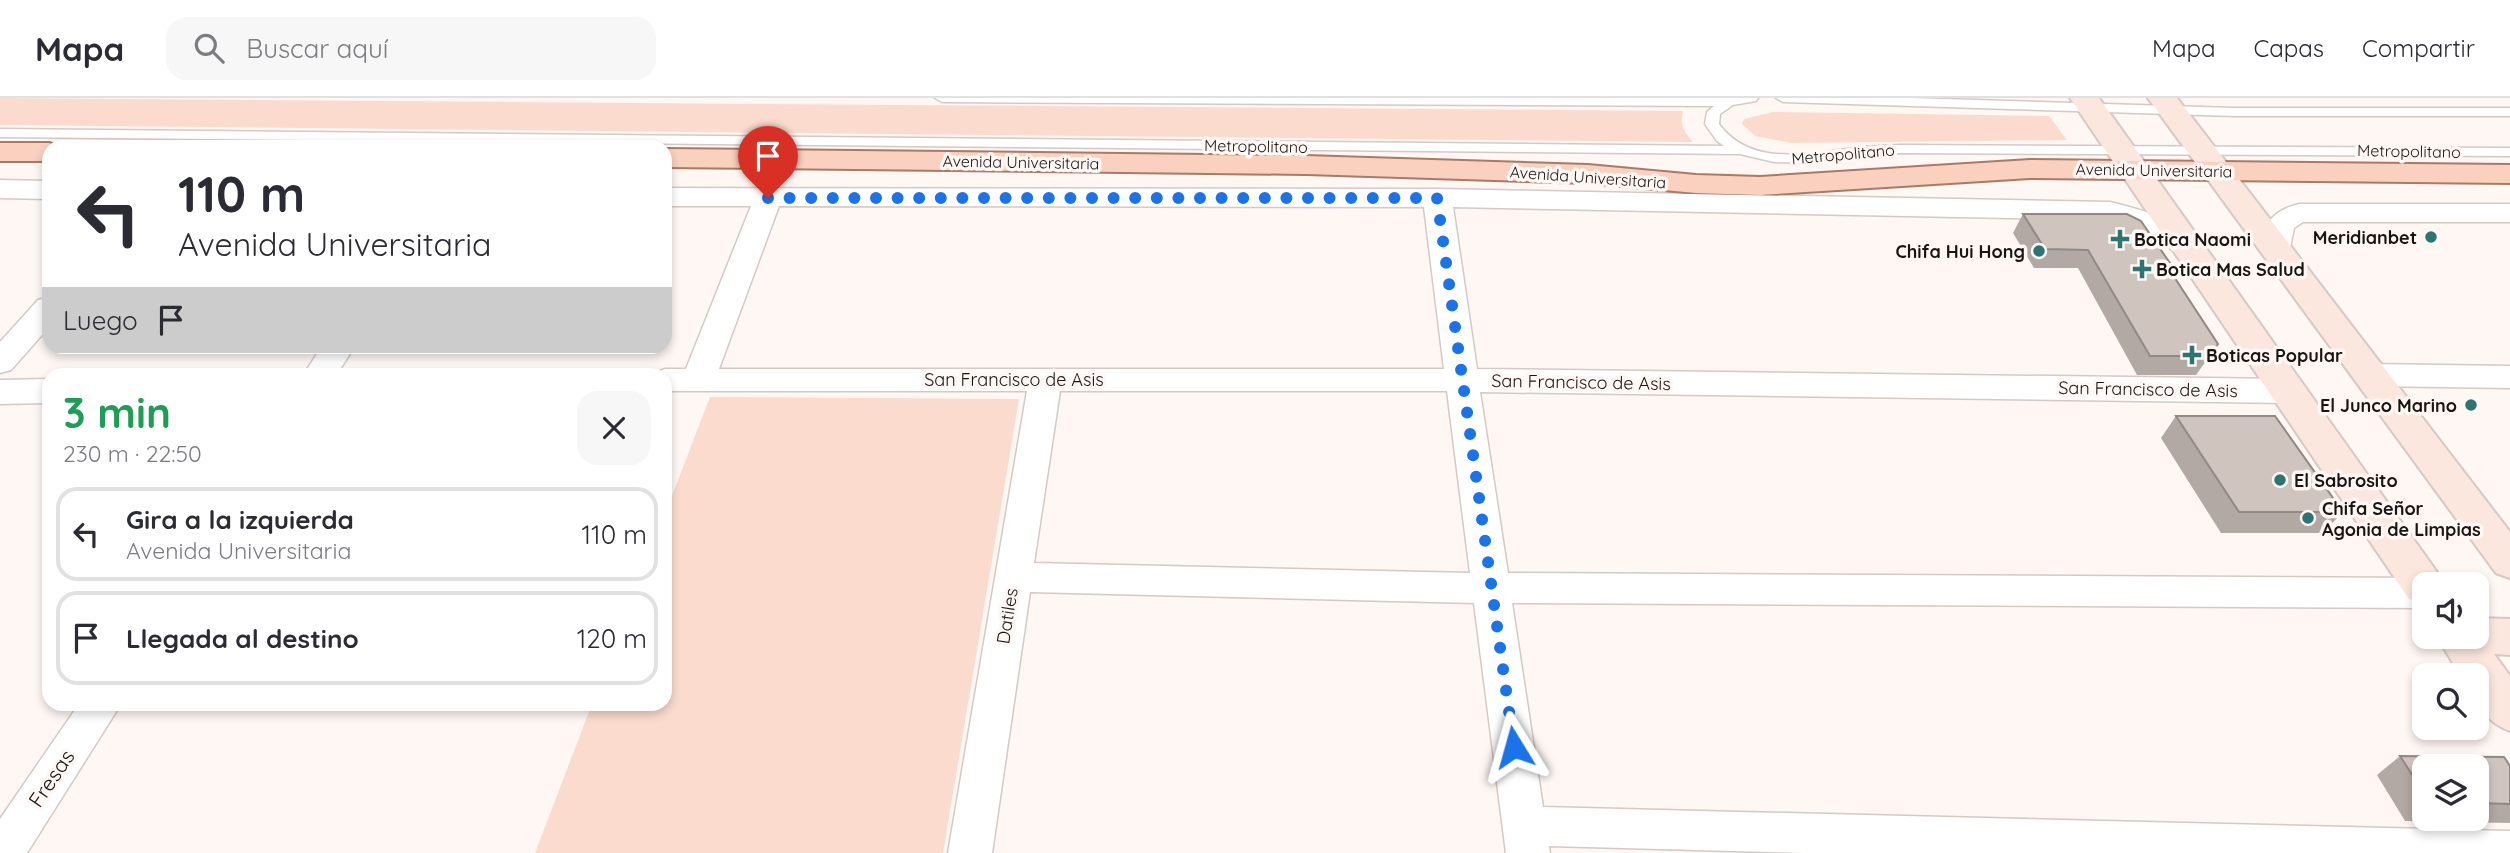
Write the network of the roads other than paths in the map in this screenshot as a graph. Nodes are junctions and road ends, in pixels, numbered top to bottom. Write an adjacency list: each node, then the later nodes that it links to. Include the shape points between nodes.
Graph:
1 (942, 98): 4 (lane)
2 (1751, 98): 4 (lane)
3 (1783, 98): 5 (lane)
4 (1729, 102): 9 (lane, via 1714,112 1712,124)
5 (2088, 103): 6 (lane); 14 (main road)
6 (2167, 104): 7 (lane); 15 (main road)
7 (2510, 112)
8 (0, 133): 9 (lane, Metropolitano)
9 (1740, 150): 14 (lane, Metropolitano, via 1774,158 1812,159 1899,149)
10 (0, 152): 11 (main road)
11 (42, 152)
12 (2510, 152): 15 (lane, Metropolitano)
13 (672, 158): 16 (main road, Avenida Universitaria)
14 (2127, 159): 15 (main road, Avenida Universitaria); 16 (main road, Avenida Universitaria, via 1760,186 1588,174); 26 (main road)
15 (2209, 161): 17 (main road, Avenida Universitaria); 25 (main road)
16 (1306, 165): 23 (main road, via 1403,179 1581,193)
17 (2510, 174)
18 (0, 189): 19 (street)
19 (42, 190)
20 (672, 197): 21 (street, Avenida Universitaria)
21 (768, 198): 22 (street, Avenida Universitaria); 33 (street)
22 (1437, 198): 23 (street, Avenida Universitaria); 34 (street)
23 (1628, 203): 26 (street, Avenida Universitaria, via 2110,211 2164,230)
24 (2510, 213): 25 (street, via 2299,213 2278,228)
25 (2275, 248): 29 (main road)
26 (2190, 251): 37 (main road)
27 (42, 315): 28 (street)
28 (0, 362)
29 (2370, 375): 30 (street); 38 (main road)
30 (2510, 377)
31 (1045, 379): 33 (street, San Francisco de Asis); 34 (street, San Francisco de Asis); 40 (street, Datiles)
32 (672, 380): 33 (street, San Francisco de Asis)
33 (698, 380)
34 (1462, 380): 37 (street, San Francisco de Asis); 41 (street)
35 (0, 391): 36 (street)
36 (42, 391)
37 (2287, 391): 39 (main road)
38 (2510, 562)
39 (2414, 572)
40 (1014, 577): 41 (street); 51 (street, Datiles)
41 (1492, 588): 42 (street); 48 (street)
42 (2412, 593)
43 (2489, 636): 44 (main road)
44 (2510, 637)
45 (2466, 649): 47 (main road)
46 (96, 711): 50 (street, Fresas)
47 (2510, 712)
48 (1526, 839): 49 (street)
49 (2510, 851)
50 (2, 853)
51 (970, 853)

